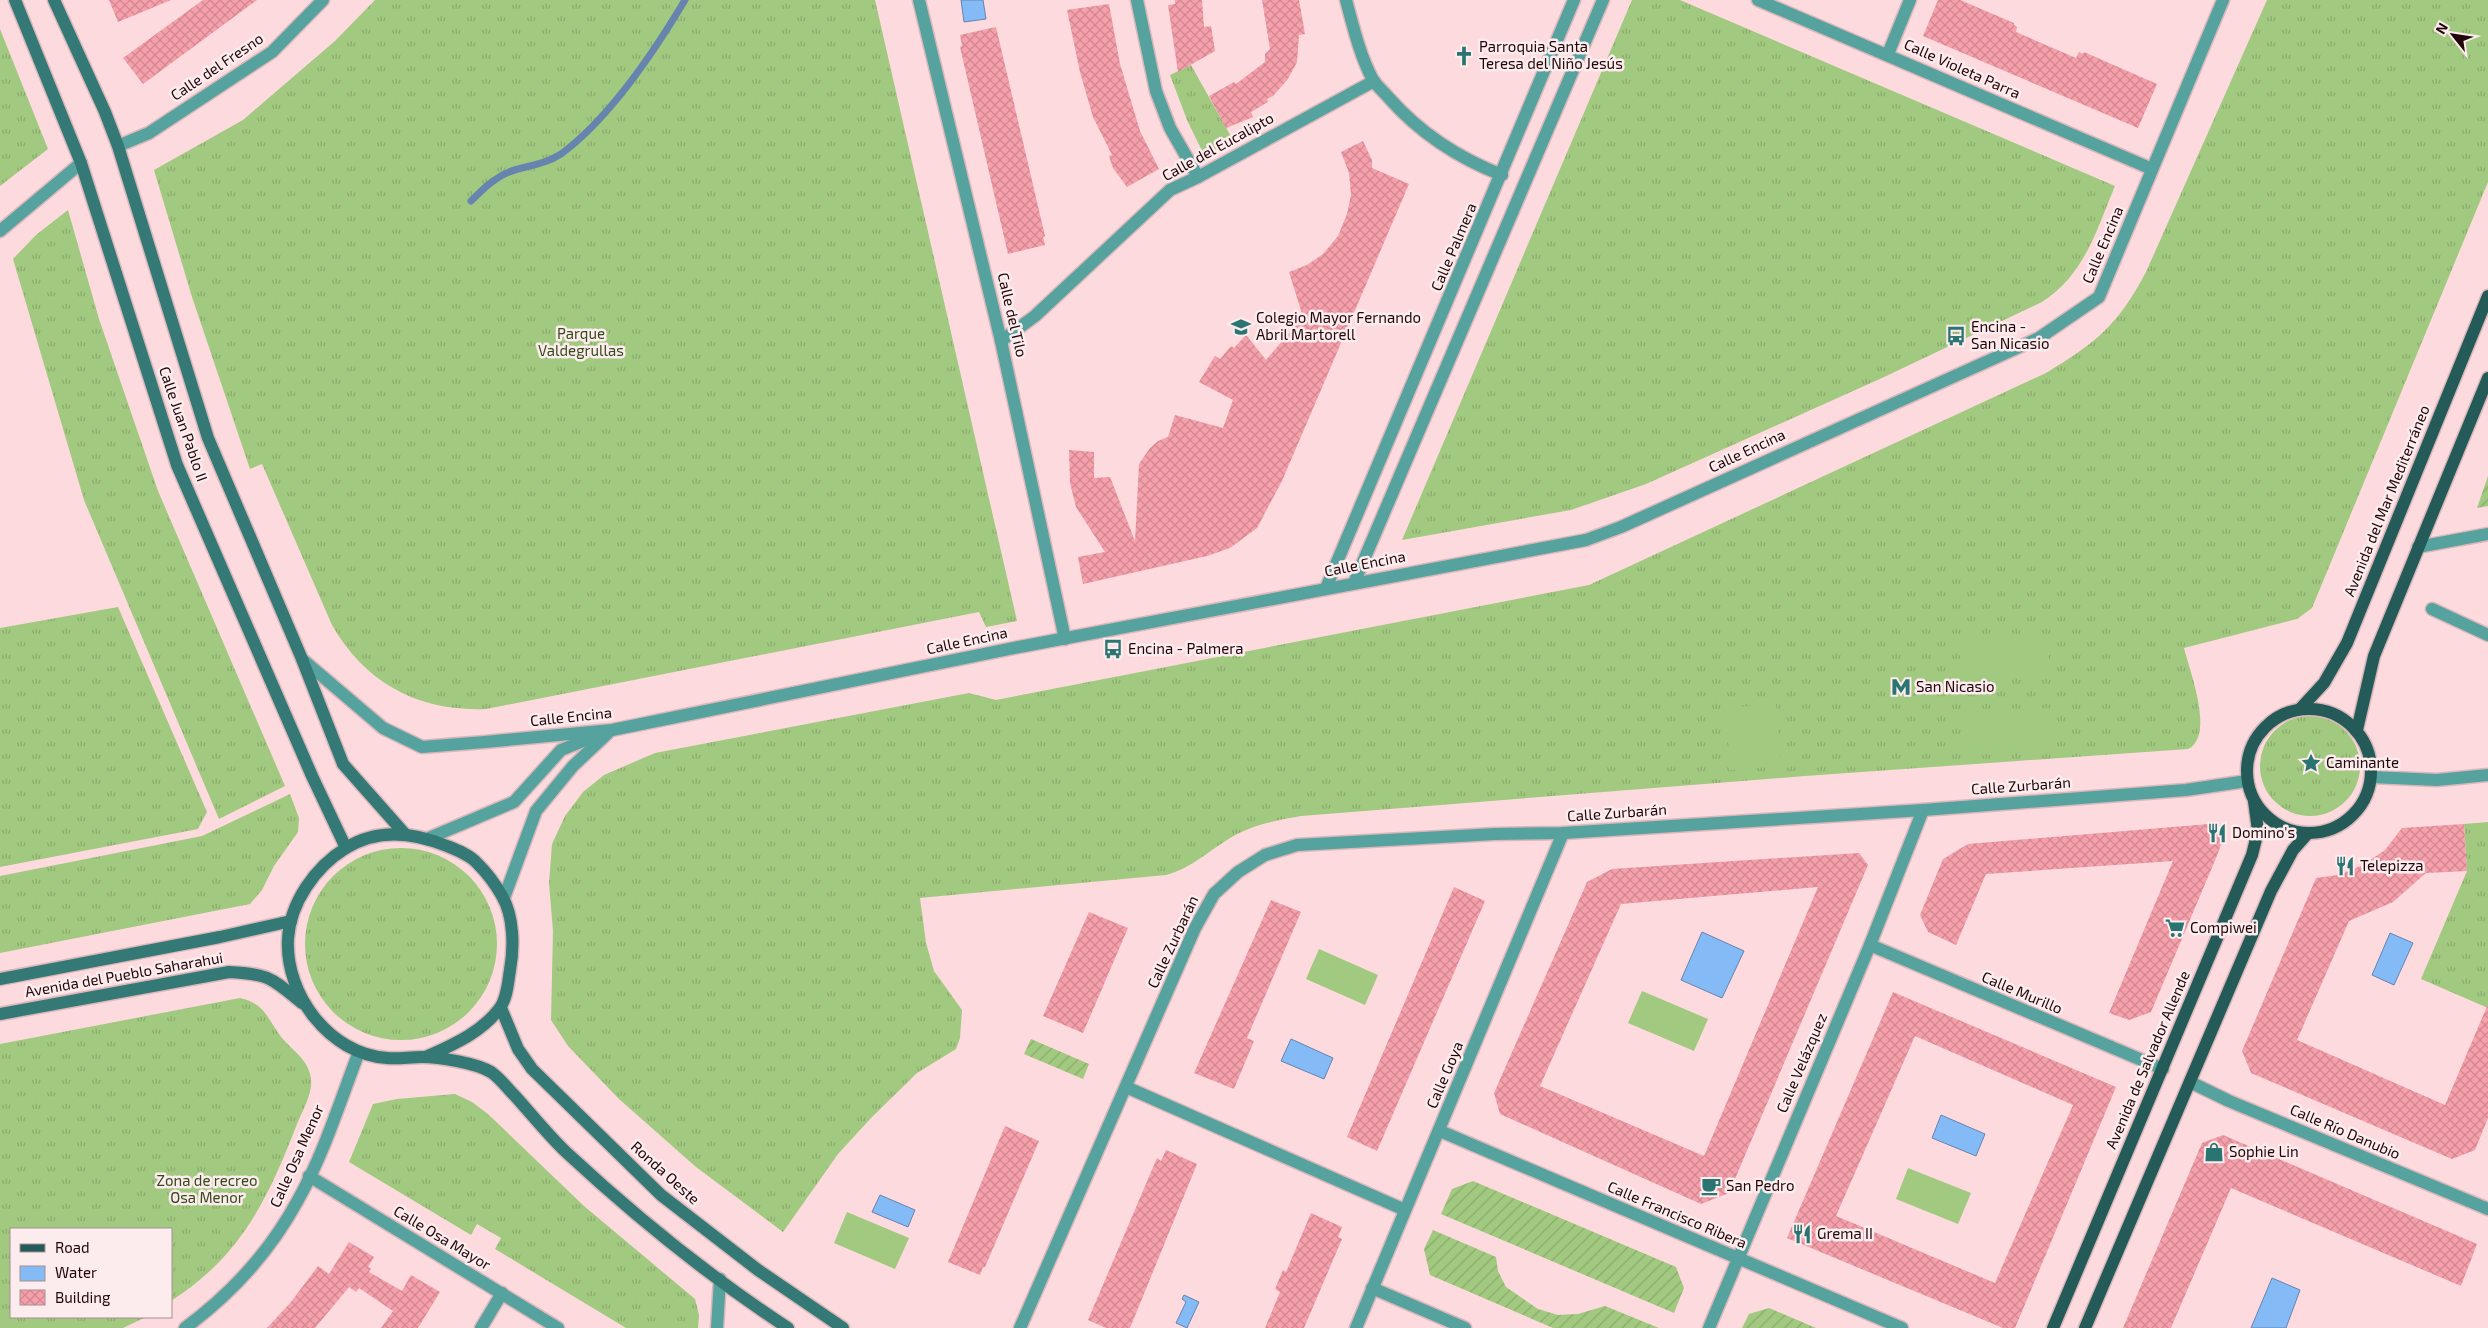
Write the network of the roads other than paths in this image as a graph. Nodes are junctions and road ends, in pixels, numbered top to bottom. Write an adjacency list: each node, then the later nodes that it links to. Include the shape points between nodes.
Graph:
1 (15, 0): 15 (main road, Calle Juan Pablo II)
2 (54, 0): 14 (main road, Calle Juan Pablo II)
3 (324, 0): 14 (street, Calle del Fresno, via 272,52 149,133)
4 (919, 0): 21 (street, Calle del Tilo)
5 (1137, 0): 18 (street, via 1156,91 1170,128)
6 (1346, 0): 13 (street)
7 (1574, 0): 17 (street, Calle Palmera)
8 (1603, 0): 25 (street)
9 (1758, 0): 12 (street, Calle Violeta Parra)
10 (1910, 0): 12 (street)
11 (2223, 0): 16 (street, Calle Encina)
12 (1888, 54): 16 (street, Calle Violeta Parra)
13 (1374, 81): 17 (street, via 1428,136 1468,160); 18 (street, Calle del Eucalipto)
14 (118, 146): 30 (main road, Calle Juan Pablo II, via 208,438)
15 (81, 163): 19 (street); 43 (main road, Calle Juan Pablo II, via 177,465)
16 (2152, 169): 25 (street, Calle Encina, via 2099,296 2039,338 1586,540)
17 (1502, 175): 26 (street, Calle Palmera)
18 (1198, 177): 21 (street, Calle del Eucalipto, via 1170,190 1035,316)
19 (0, 231)
20 (2488, 296): 31 (main road, Avenida del Mar Mediterráneo, via 2347,643 2324,683)
21 (1002, 341): 29 (street, Calle del Tilo)
22 (2488, 378): 24 (main road)
23 (2488, 534): 24 (street)
24 (2418, 547): 33 (main road, via 2374,656)
25 (1354, 583): 26 (street, Calle Encina)
26 (1326, 588): 29 (street, Calle Encina)
27 (2432, 608): 28 (street)
28 (2488, 635)
29 (1065, 639): 32 (street, Calle Encina)
30 (302, 659): 32 (street, Calle Encina, via 383,728 422,747); 39 (main road, Calle Juan Pablo II, via 343,764)
31 (2300, 708): 33 (main road, via 2321,709 2335,714); 36 (main road, via 2265,726 2247,761)
32 (612, 730): 42 (street, via 561,750 514,802); 44 (street, via 572,766 536,811)
33 (2357, 730): 35 (main road, via 2371,759)
34 (2488, 775): 35 (street, via 2437,780)
35 (2372, 778): 41 (main road, via 2368,794 2358,810 2327,831)
36 (2247, 781): 37 (main road); 38 (street, Calle Zurbarán, via 2186,790)
37 (2254, 802): 41 (main road, via 2277,825); 53 (main road, Avenida de Salvador Allende, via 2258,831 2252,855)
38 (1923, 810): 40 (street, Calle Zurbarán); 46 (street, Calle Velázquez)
39 (404, 833): 42 (main road); 43 (main road, via 377,836)
40 (1563, 833): 55 (street, Calle Zurbarán, via 1297,845 1264,855 1238,872 1214,894 1195,928); 56 (street, Calle Goya)
41 (2308, 834): 54 (main road, via 2293,850 2271,890)
42 (429, 838): 44 (main road, via 458,850 476,862)
43 (346, 848): 45 (main road, via 316,873 302,892)
44 (504, 898): 49 (main road, via 514,944)
45 (291, 921): 47 (main road, Avenida del Pueblo Saharahui); 48 (main road, via 287,950 291,973)
46 (1870, 945): 53 (street, Calle Murillo); 60 (street, Calle Velázquez)
47 (0, 979)
48 (304, 1004): 50 (main road, Avenida del Pueblo Saharahui, via 271,978 256,973 229,972); 51 (main road, via 330,1034)
49 (501, 1008): 52 (main road, via 469,1037); 69 (main road, Ronda Oeste, via 518,1049 532,1069 661,1195 758,1270)
50 (0, 1014)
51 (359, 1052): 52 (main road, via 386,1058); 57 (street, Calle Osa Menor)
52 (426, 1057): 61 (main road, via 491,1072 579,1164 645,1223)
53 (2162, 1068): 75 (main road, Avenida de Salvador Allende)
54 (2190, 1082): 58 (street, Calle Río Danubio); 76 (main road)
55 (1126, 1087): 59 (street); 70 (street, Calle Zurbarán)
56 (1440, 1131): 59 (street, Calle Goya); 60 (street, Calle Francisco Ribera)
57 (309, 1176): 63 (street, Calle Osa Mayor); 65 (street, Calle Osa Menor, via 284,1224 252,1266)
58 (2487, 1206)
59 (1405, 1210): 62 (street, Calle Goya)
60 (1738, 1258): 73 (street, Calle Velázquez); 74 (street, Calle Francisco Ribera)
61 (720, 1279): 64 (main road); 68 (street)
62 (1372, 1288): 71 (street, Calle Goya); 72 (street)
63 (502, 1293): 66 (street); 67 (street, Calle Osa Mayor)
64 (783, 1327)
65 (185, 1328)
66 (482, 1328)
67 (558, 1328)
68 (717, 1328)
69 (844, 1328)
70 (1020, 1328)
71 (1356, 1328)
72 (1465, 1328)
73 (1709, 1328)
74 (1902, 1328)
75 (2053, 1328)
76 (2085, 1328)

